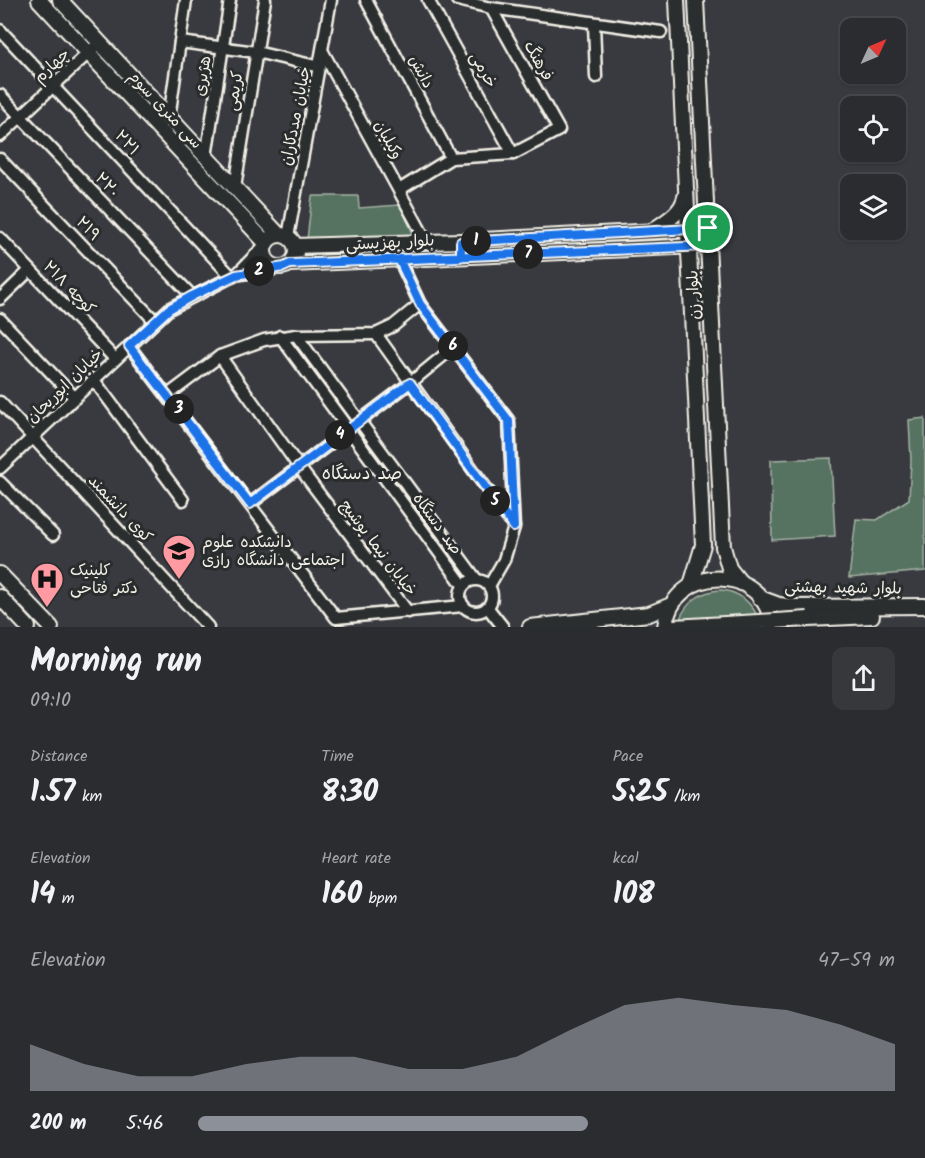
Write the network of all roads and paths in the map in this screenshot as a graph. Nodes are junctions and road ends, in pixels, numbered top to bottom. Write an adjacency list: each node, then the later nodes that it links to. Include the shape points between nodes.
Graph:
1 (39, 0): 18 (main road, سی متری سوم)
2 (60, 0): 18 (main road, سی متری سوم)
3 (186, 0): 16 (street)
4 (230, 0): 17 (street, هژبری)
5 (265, 0): 19 (street, کریمی)
6 (332, 0): 20 (street, خیابان مددکاران)
7 (366, 0): 30 (street, دانش)
8 (428, 0): 28 (street, خرمی)
9 (457, 0): 12 (street)
10 (677, 0): 34 (main road, بلوار زن)
11 (696, 0): 35 (main road, بلوار زن)
12 (491, 8): 13 (street); 28 (street, فرهنگ, via 559,130)
13 (594, 23): 15 (street); 22 (street)
14 (0, 30): 23 (street, ۲۲۱)
15 (661, 32)
16 (180, 42): 17 (street); 26 (street)
17 (222, 47): 19 (street); 29 (street, هژبری)
18 (94, 48): 23 (street, چهارم); 26 (main road, سی متری سوم); 42 (main road, سی متری سوم)
19 (256, 52): 21 (street); 32 (street, کریمی)
20 (322, 52): 21 (street, خیابان مددکاران); 33 (street, وکیلیان)
21 (320, 67): 39 (street, خیابان مددکاران)
22 (596, 77)
23 (53, 86): 25 (street, چهارم); 49 (street, ۲۲۱)
24 (0, 95): 25 (street, ۲۲۰)
25 (21, 117): 27 (street, چهارم); 50 (street, ۲۲۰)
26 (169, 118): 29 (main road, سی متری سوم)
27 (0, 136)
28 (513, 154): 30 (street)
29 (206, 157): 32 (main road, سی متری سوم)
30 (451, 158): 33 (street)
31 (0, 159): 54 (street, ۲۱۹)
32 (235, 187): 39 (main road, سی متری سوم)
33 (399, 190): 40 (street, وکیلیان)
34 (687, 192): 36 (main road, بلوار زن); 37 (main road, via 677,212)
35 (708, 228): 36 (main road, بلوار بهزیستی); 43 (main road, بلوار زن)
36 (688, 229): 37 (main road, بلوار بهزیستی); 44 (main road, بلوار زن)
37 (652, 231): 41 (main road, بلوار بهزیستی)
38 (0, 238): 48 (street, کوچه ۲۱۸)
39 (288, 240): 40 (main road, بلوار بهزیستی); 42 (main road, via 272,237); 47 (main road, via 296,256)
40 (428, 242): 41 (main road, بلوار بهزیستی)
41 (461, 242): 45 (main road)
42 (266, 244): 47 (main road, via 267,261); 49 (street)
43 (708, 246): 44 (main road, بلوار بهزیستی); 76 (main road, بلوار زن)
44 (689, 247): 45 (main road, بلوار بهزیستی); 77 (main road, بلوار زن)
45 (461, 257): 46 (main road, بلوار بهزیستی)
46 (399, 259): 47 (main road, بلوار بهزیستی); 52 (street)
47 (285, 266): 49 (street, خیابان ابوریحان)
48 (30, 270): 51 (street); 61 (street, کوچه ۲۱۸)
49 (234, 276): 50 (street, خیابان ابوریحان)
50 (192, 296): 54 (street, خیابان ابوریحان)
51 (0, 298)
52 (420, 304): 56 (street); 59 (street)
53 (0, 319): 65 (street)
54 (155, 321): 58 (street, خیابان ابوریحان)
55 (296, 334): 56 (street); 57 (street); 67 (street, صد دستگاه)
56 (376, 334): 63 (street)
57 (280, 336): 60 (street); 68 (street, صد دستگاه)
58 (129, 346): 61 (street, خیابان ابوریحان); 64 (street)
59 (454, 347): 63 (street); 75 (street, via 509,421)
60 (220, 357): 64 (street); 70 (street, خیابان نیما یوشیج)
61 (115, 359): 62 (street, خیابان ابوریحان)
62 (94, 380): 65 (street, خیابان ابوریحان); 73 (street)
63 (410, 383): 67 (street); 75 (street)
64 (168, 395): 74 (street)
65 (75, 398): 69 (street, خیابان ابوریحان)
66 (0, 402): 69 (street, کوی دانشمند)
67 (359, 421): 68 (street); 80 (street, صد دستگاه)
68 (349, 429): 70 (street); 82 (street, صد دستگاه)
69 (33, 437): 71 (street, خیابان ابوریحان); 97 (street, کوی دانشمند)
70 (298, 467): 74 (street); 91 (street, خیابان نیما یوشیج)
71 (0, 468)
72 (0, 482): 78 (street)
73 (183, 500)
74 (250, 504): 91 (street, via 336,618)
75 (514, 527): 84 (street, via 504,560)
76 (723, 532): 77 (main road, via 711,537); 81 (main road, بلوار زن, via 729,567)
77 (702, 533): 83 (main road, بلوار زن, via 703,545)
78 (53, 535)
79 (0, 574): 95 (main road)
80 (476, 579): 82 (street); 84 (street)
81 (741, 583): 83 (main road, via 716,578); 86 (main road)
82 (463, 585): 87 (street, via 459,596)
83 (691, 585): 88 (main road)
84 (489, 586): 90 (street, via 492,597)
85 (0, 597): 96 (main road)
86 (760, 598): 92 (main road, بلوار شهید بهشتی); 103 (main road)
87 (463, 606): 90 (street, via 475,612); 91 (street)
88 (671, 606): 94 (main road); 101 (main road)
89 (925, 606): 92 (main road, بلوار شهید بهشتی)
90 (488, 608): 98 (street)
91 (408, 612)
92 (804, 613): 93 (main road); 102 (main road, bridge); 104 (main road, via 795,618)
93 (925, 614)
94 (631, 617): 99 (main road); 100 (main road)
95 (47, 625)
96 (26, 626)
97 (208, 627)
98 (503, 627)
99 (530, 627)
100 (644, 627)
101 (665, 627)
102 (674, 627)
103 (772, 627)
104 (795, 627)

